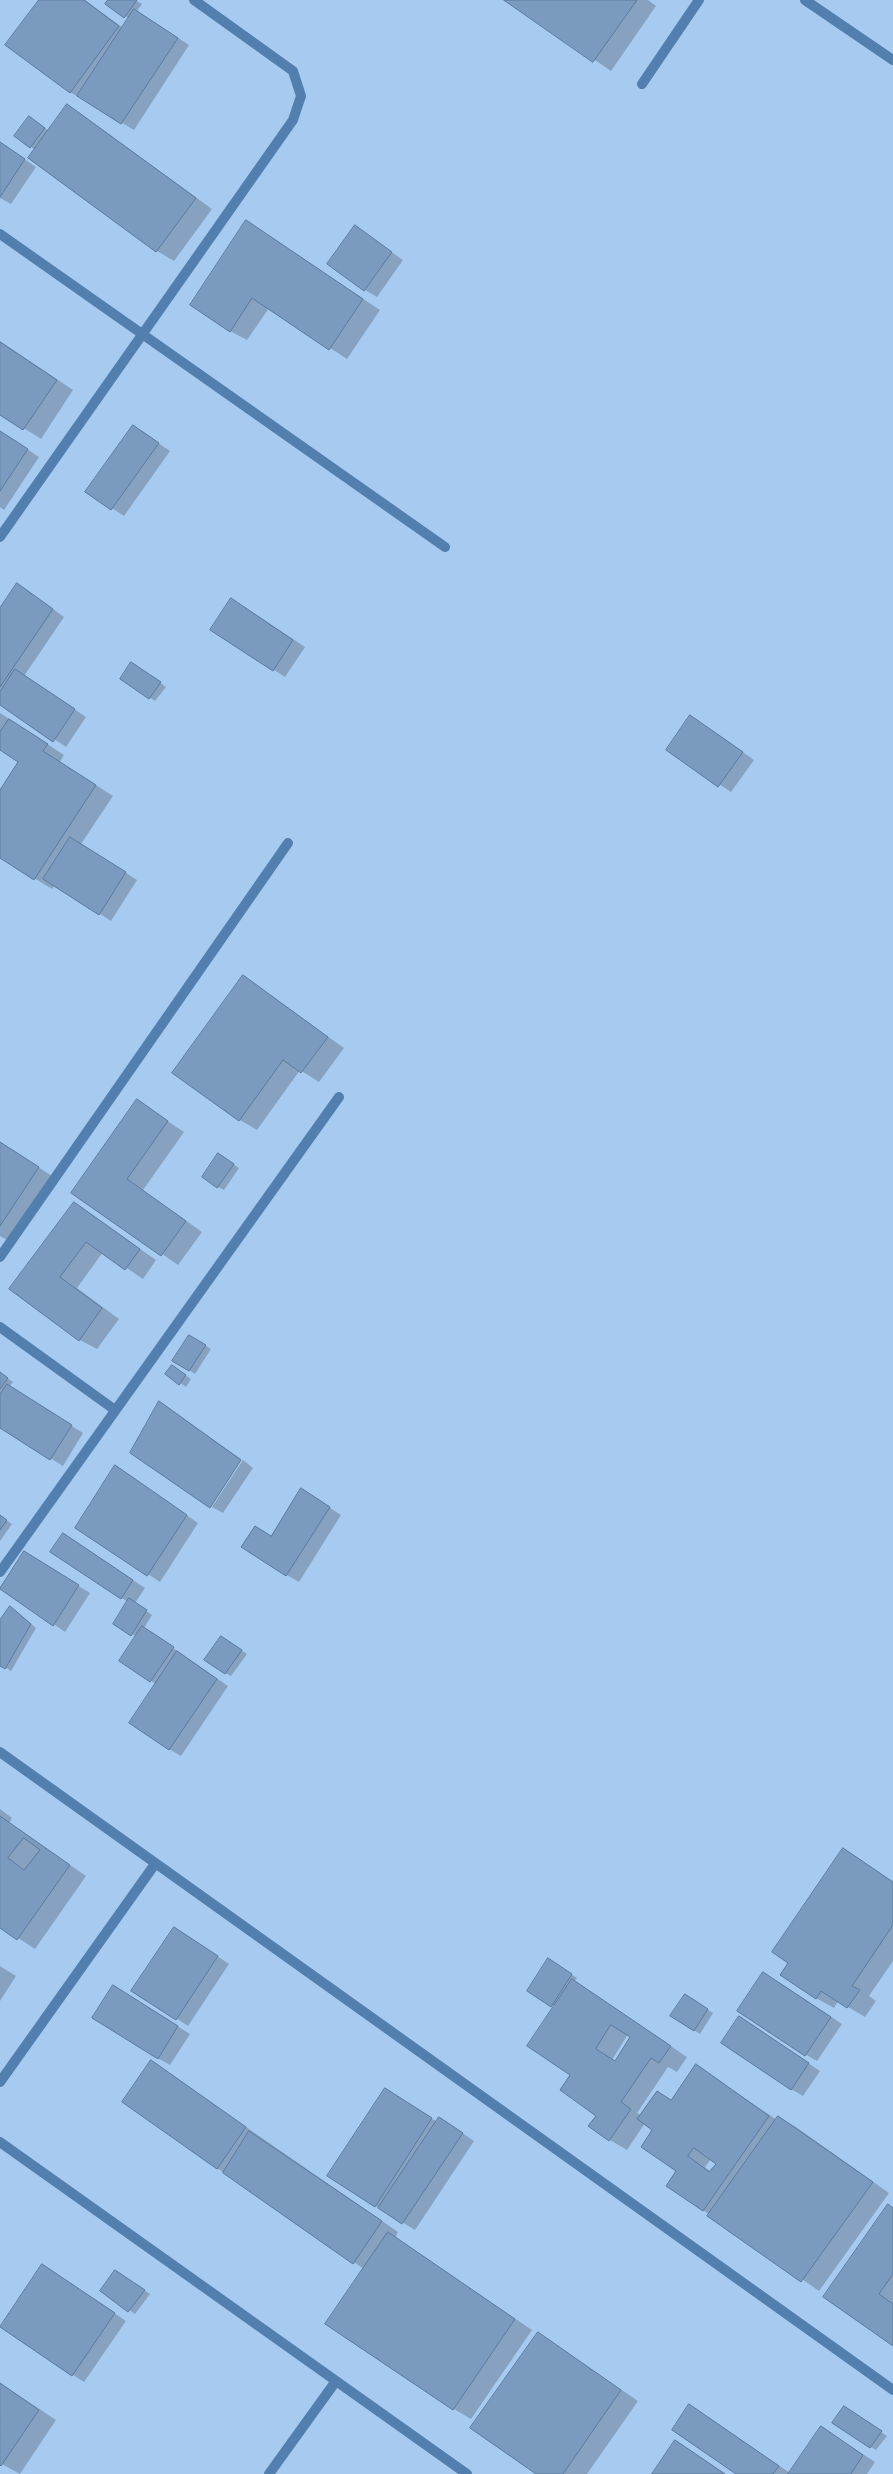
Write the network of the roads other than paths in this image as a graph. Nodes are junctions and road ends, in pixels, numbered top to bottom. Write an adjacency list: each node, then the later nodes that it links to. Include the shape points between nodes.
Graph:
1 (194, 0): 7 (street, via 293,71 301,96 293,120)
2 (699, 0): 5 (street)
3 (805, 0): 4 (street)
4 (893, 60)
5 (642, 84)
6 (0, 234): 7 (street)
7 (142, 334): 8 (street); 9 (street)
8 (0, 537)
9 (445, 546)
10 (288, 843): 12 (street)
11 (339, 1097): 14 (street)
12 (0, 1257)
13 (0, 1328): 14 (street)
14 (115, 1410): 15 (street)
15 (0, 1572)
16 (0, 1752): 17 (street)
17 (156, 1864): 18 (street); 21 (street)
18 (0, 2082)
19 (0, 2142): 20 (street)
20 (336, 2381): 22 (street); 23 (street)
21 (893, 2390)
22 (269, 2474)
23 (467, 2474)

